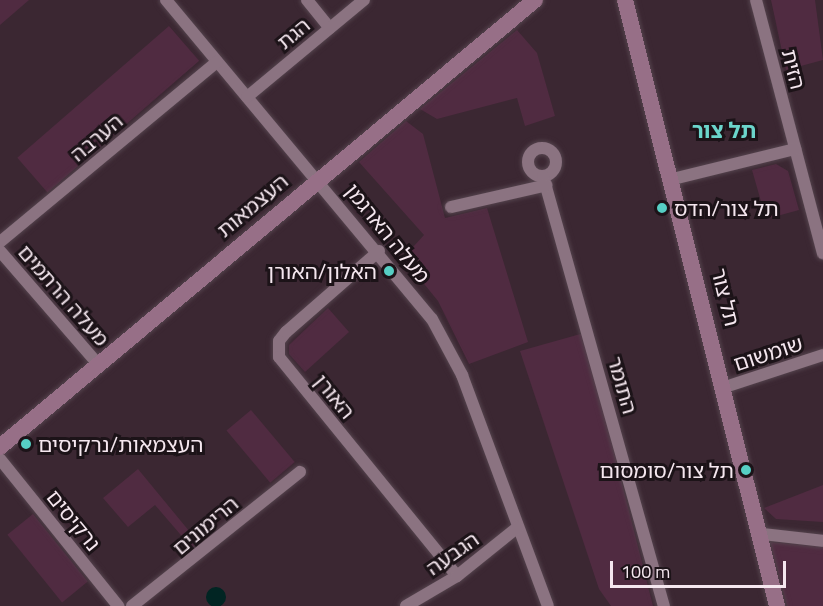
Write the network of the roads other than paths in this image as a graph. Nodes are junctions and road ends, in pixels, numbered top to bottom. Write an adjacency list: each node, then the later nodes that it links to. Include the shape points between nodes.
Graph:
1 (166, 0): 8 (street, מעלה הארגמן)
2 (307, 0): 7 (street)
3 (364, 0): 7 (street, הגת)
4 (536, 0): 11 (street, העצמאות)
5 (625, 0): 12 (street, תל צור)
6 (756, 0): 10 (street, הזית)
7 (330, 28): 9 (street, הגת)
8 (217, 62): 9 (street, מעלה הארגמן); 14 (street, הערבה)
9 (247, 97): 11 (street, מעלה הארגמן)
10 (795, 149): 12 (street); 17 (street, הזית)
11 (318, 179): 16 (street, מעלה הארגמן); 19 (street, העצמאות)
12 (673, 179): 20 (street, תל צור)
13 (451, 207): 32 (street, התומר, via 545,181)
14 (0, 242)
15 (0, 251): 19 (street, מעלה הרתמים)
16 (379, 251): 24 (street, מעלה הארגמן, via 453,356); 27 (street, האורן, via 286,332 279,341 279,357)
17 (823, 253)
18 (823, 355): 20 (street, שומשום)
19 (98, 364): 21 (street, העצמאות)
20 (725, 387): 25 (street, תל צור)
21 (0, 447)
22 (0, 459): 28 (street, נרקיסים)
23 (300, 472): 29 (street, הרימונים)
24 (518, 528): 27 (street, הגבעה); 31 (street, מעלה הארגמן)
25 (762, 534): 26 (street); 33 (street, תל צור)
26 (823, 541)
27 (457, 576): 30 (street, הגבעה)
28 (118, 606): 29 (street)
29 (132, 606)
30 (406, 606)
31 (548, 606)
32 (664, 606)
33 (777, 606)

